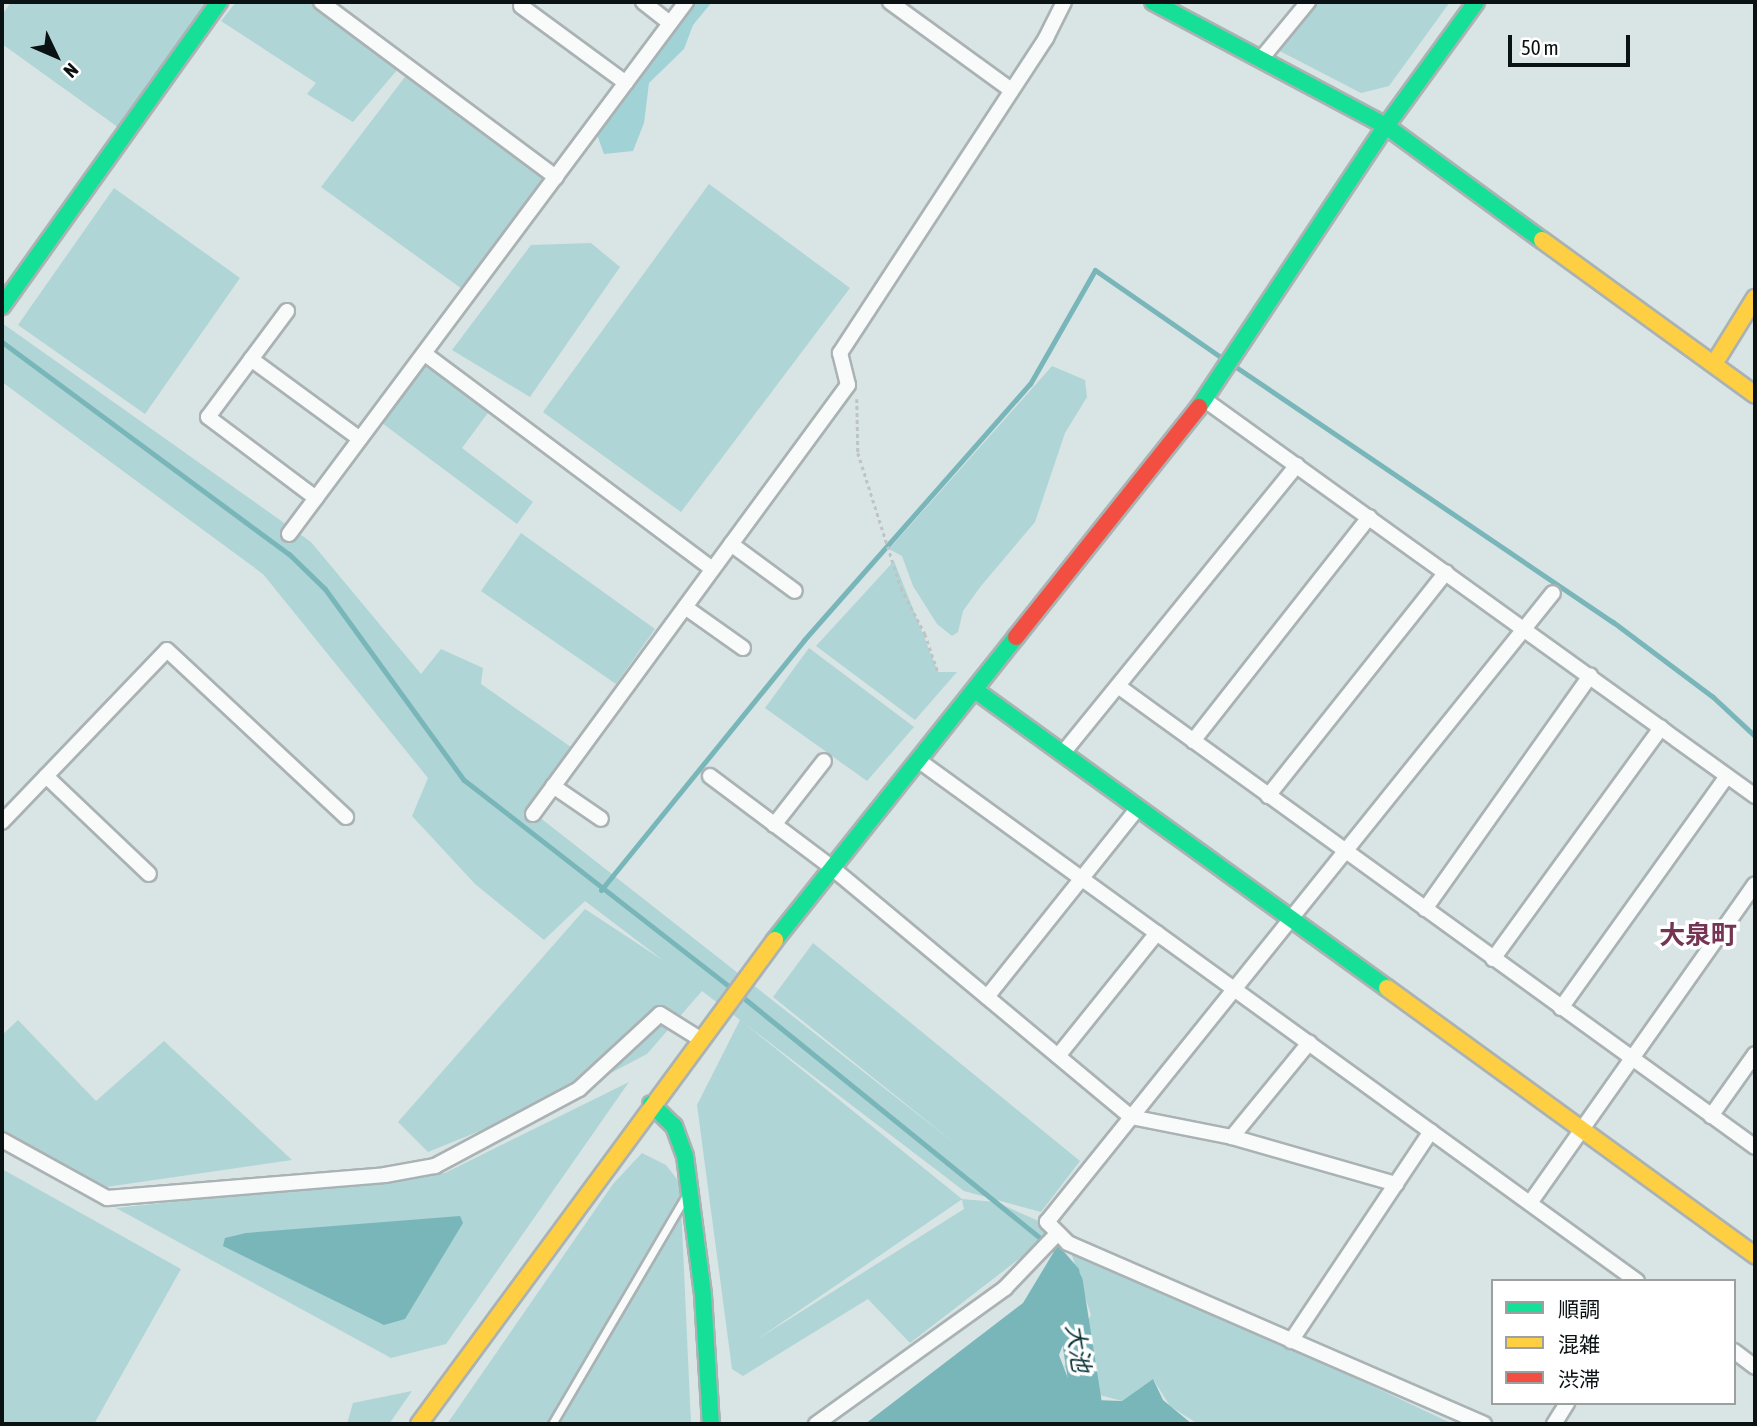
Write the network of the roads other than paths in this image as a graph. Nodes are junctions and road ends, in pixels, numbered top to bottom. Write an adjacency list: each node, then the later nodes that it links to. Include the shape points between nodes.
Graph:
1 (219, 2): 19 (street)
2 (321, 2): 17 (street)
3 (643, 2): 12 (street)
4 (686, 2): 12 (street)
5 (890, 2): 15 (street)
6 (1064, 2): 15 (street)
7 (1153, 2): 11 (street)
8 (1308, 2): 13 (street)
9 (1476, 2): 16 (street)
10 (521, 6): 14 (street)
11 (1174, 7): 13 (street)
12 (670, 23): 14 (street)
13 (1261, 59): 16 (street)
14 (626, 83): 17 (street)
15 (1011, 90): 31 (street, via 840,353 848,385)
16 (1386, 126): 23 (street); 25 (street)
17 (556, 177): 21 (street)
18 (1755, 298): 23 (street)
19 (2, 306)
20 (286, 311): 22 (street)
21 (425, 354): 26 (street); 32 (street)
22 (251, 359): 26 (street); 28 (street, via 208,417)
23 (1714, 364): 24 (street)
24 (1755, 395)
25 (1205, 400): 27 (street); 41 (street)
26 (360, 439): 28 (street)
27 (1297, 465): 29 (street); 40 (street)
28 (316, 498): 30 (street)
29 (1370, 517): 33 (street); 43 (street)
30 (289, 534)
31 (731, 544): 32 (street); 34 (street)
32 (712, 569): 36 (street)
33 (1446, 572): 37 (street); 51 (street)
34 (794, 591)
35 (1553, 593): 37 (street)
36 (684, 607): 38 (street); 50 (street)
37 (1525, 629): 39 (street); 59 (street)
38 (743, 648)
39 (1590, 676): 42 (street); 64 (street)
40 (1118, 686): 43 (street); 44 (street)
41 (975, 690): 44 (street); 45 (street)
42 (1661, 728): 49 (street); 67 (street)
43 (1193, 741): 51 (street)
44 (1063, 753): 53 (street)
45 (918, 760): 60 (street); 62 (street)
46 (824, 761): 58 (street)
47 (46, 776): 55 (street, via 167,650); 57 (street); 61 (street)
48 (710, 776): 58 (street)
49 (1727, 776): 52 (street); 70 (street)
50 (553, 786): 54 (street); 56 (street)
51 (1268, 796): 59 (street)
52 (1755, 796)
53 (1138, 808): 62 (street); 65 (street)
54 (533, 814)
55 (346, 817)
56 (601, 819)
57 (2, 822)
58 (774, 825): 60 (street)
59 (1346, 852): 64 (street); 65 (street)
60 (831, 867): 69 (street); 71 (street)
61 (149, 874)
62 (1082, 879): 66 (street); 69 (street)
63 (1755, 884): 75 (street)
64 (1424, 909): 67 (street)
65 (1290, 920): 68 (street); 79 (street)
66 (1157, 933): 68 (street); 74 (street)
67 (1493, 959): 70 (street)
68 (1234, 989): 72 (street); 78 (street)
69 (987, 997): 74 (street)
70 (1561, 1008): 75 (street)
71 (700, 1039): 76 (street); 82 (street, via 660,1014 579,1089 435,1166 386,1175 107,1198)
72 (1309, 1043): 80 (street); 81 (street)
73 (1755, 1054): 77 (street)
74 (1058, 1056): 78 (street)
75 (1630, 1057): 77 (street); 79 (street)
76 (651, 1104): 85 (street, via 674,1126); 94 (street)
77 (1711, 1115): 83 (street)
78 (1131, 1117): 81 (street); 87 (street, via 1047,1222)
79 (1579, 1128): 86 (street); 88 (street)
80 (1431, 1131): 84 (street); 86 (street)
81 (1232, 1137): 84 (street)
82 (2, 1140)
83 (1755, 1147)
84 (1396, 1184): 90 (street)
85 (690, 1187): 95 (lane); 96 (street)
86 (1530, 1203): 89 (street)
87 (1058, 1233): 90 (street, via 1068,1243); 97 (street, via 1005,1288)
88 (1755, 1255)
89 (1634, 1279)
90 (1291, 1341): 98 (street)
91 (1736, 1353): 92 (street)
92 (1755, 1367)
93 (1566, 1405): 99 (street)
94 (419, 1424)
95 (552, 1424)
96 (710, 1424)
97 (816, 1424)
98 (1484, 1424)
99 (1554, 1424)

